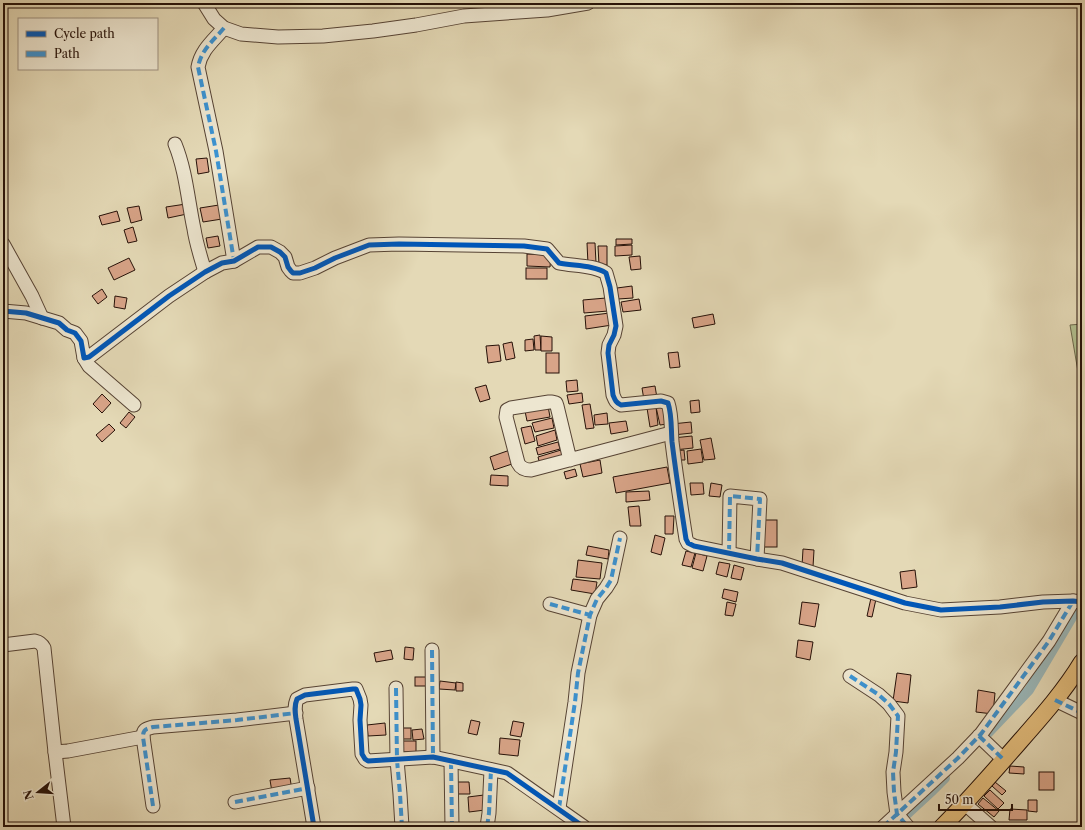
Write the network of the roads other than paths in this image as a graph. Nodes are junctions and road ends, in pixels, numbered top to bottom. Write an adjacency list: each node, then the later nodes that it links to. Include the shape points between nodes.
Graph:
1 (204, 3): 3 (street, via 214,19)
2 (588, 3): 3 (street, via 547,10 464,16 416,25 323,36 278,38 241,34)
3 (224, 28): 6 (street, via 200,58 198,67 216,151)
4 (175, 144): 7 (street, via 180,156 194,231)
5 (3, 244): 9 (street)
6 (234, 261): 7 (street, via 222,263); 12 (street, via 258,247 271,247 285,257 293,273 300,273 369,245 524,246 547,249 559,262 601,269 606,273 610,287 616,326 608,353 615,400 622,405 661,401 668,403 671,410)
7 (205, 272): 10 (street, via 89,357)
8 (3, 311): 9 (street, via 26,313)
9 (42, 318): 10 (street, via 59,324 75,334 81,341)
10 (84, 358): 11 (street, via 89,366)
11 (134, 405)
12 (671, 433): 13 (street); 15 (street, via 686,539 694,546)
13 (570, 460): 13 (street, via 556,403 507,410 508,424 521,468 531,470)
14 (620, 538): 19 (street, via 611,580 597,599)
15 (729, 553): 16 (street); 16 (street, via 730,496 760,499)
16 (757, 559): 17 (street, via 782,563 905,603 941,610)
17 (1077, 602): 29 (street)
18 (550, 604): 19 (street)
19 (590, 615): 40 (street, via 578,673)
20 (3, 644): 30 (street, via 35,641 44,648)
21 (432, 650): 32 (street)
22 (1082, 662): 25 (main road)
23 (850, 676): 41 (street, via 879,695 898,716 893,772 894,792)
24 (396, 688): 33 (street)
25 (1055, 700): 27 (street); 31 (main road)
26 (296, 712): 28 (street, via 153,727 143,732); 33 (street, via 299,697 345,689 356,690 361,705 362,754 368,761); 36 (street)
27 (1082, 713)
28 (143, 737): 30 (street); 39 (street)
29 (980, 737): 31 (street); 41 (street)
30 (55, 752): 42 (street)
31 (1000, 756): 38 (main road)
32 (433, 757): 33 (street); 34 (street)
33 (397, 760): 44 (street)
34 (451, 761): 35 (street); 45 (street)
35 (491, 770): 40 (street, via 507,773); 46 (street)
36 (308, 788): 37 (street); 43 (street)
37 (235, 802)
38 (965, 804): 49 (main road); 50 (street)
39 (153, 806)
40 (559, 808): 47 (street)
41 (902, 819): 48 (street)
42 (64, 827)
43 (314, 827)
44 (402, 827)
45 (452, 827)
46 (487, 827)
47 (584, 827)
48 (883, 827)
49 (942, 827)
50 (991, 827)

